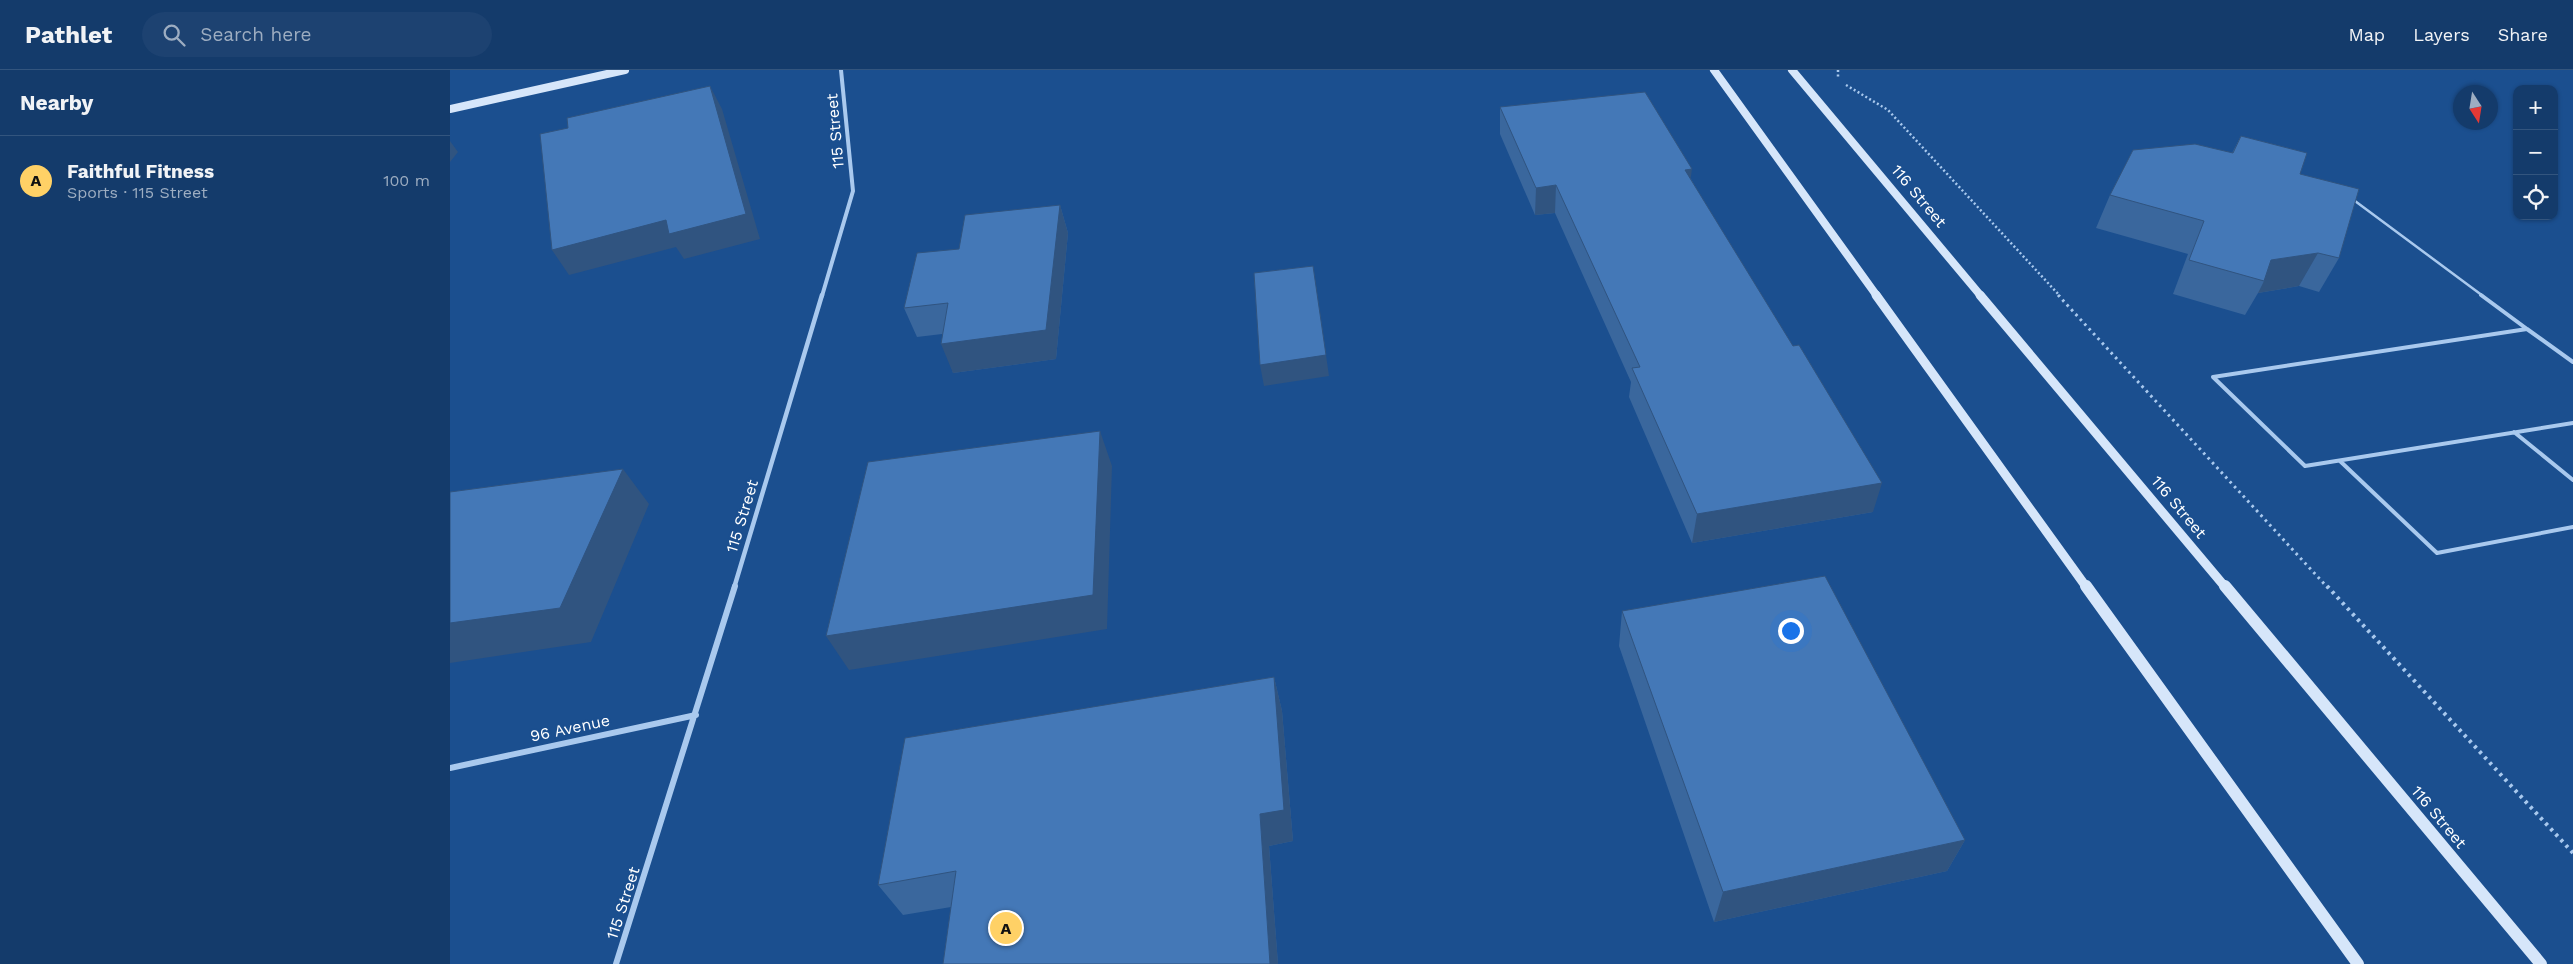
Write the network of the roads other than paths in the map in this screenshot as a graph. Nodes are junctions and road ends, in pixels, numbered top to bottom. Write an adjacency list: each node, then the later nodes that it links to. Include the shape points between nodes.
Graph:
1 (625, 70): 5 (main road)
2 (841, 70): 14 (street, 115 Street, via 853,191)
3 (1714, 70): 17 (main road)
4 (1792, 70): 18 (main road, 116 Street)
5 (450, 109)
6 (2355, 202): 7 (lane)
7 (2527, 328): 8 (lane); 11 (lane, via 2213,377 2305,466)
8 (2573, 362)
9 (2573, 423): 10 (lane)
10 (2514, 432): 11 (lane); 12 (lane)
11 (2340, 460): 13 (lane, via 2437,553)
12 (2573, 480)
13 (2573, 527)
14 (696, 715): 15 (street, 96 Avenue); 16 (street, 115 Street)
15 (450, 768)
16 (616, 964)
17 (2358, 964)
18 (2541, 964)

